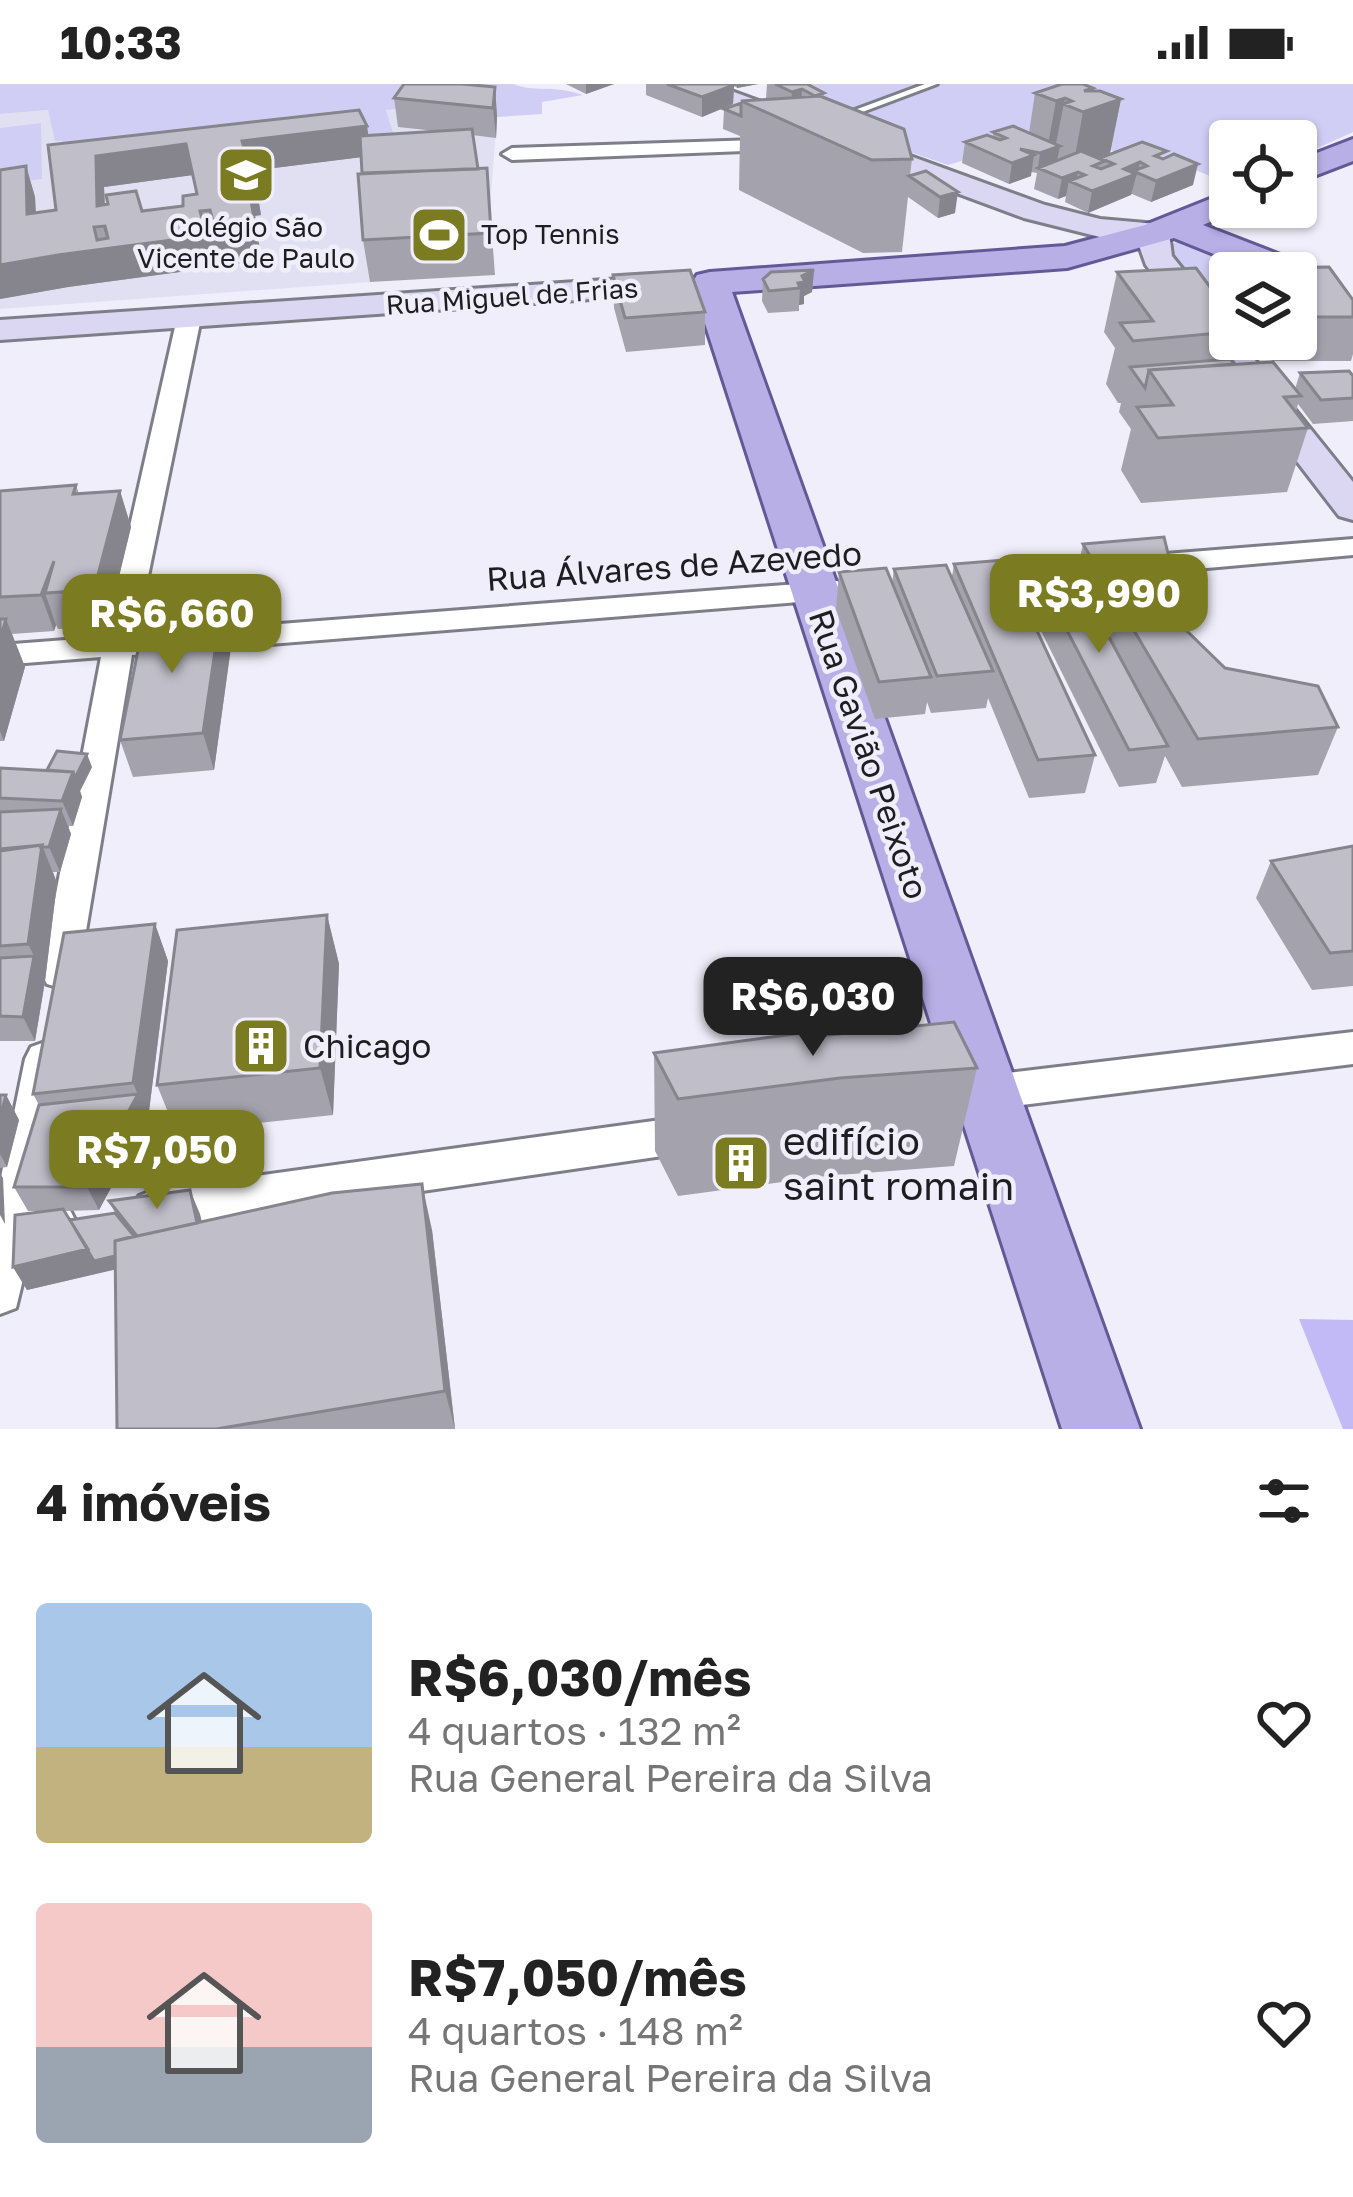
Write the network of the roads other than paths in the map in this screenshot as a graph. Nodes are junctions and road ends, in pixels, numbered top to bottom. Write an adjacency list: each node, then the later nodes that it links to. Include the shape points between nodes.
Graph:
1 (688, 84): 3 (main road)
2 (933, 84): 3 (lane)
3 (809, 127): 4 (main road)
4 (850, 142): 6 (street); 9 (main road)
5 (1353, 149): 7 (main road)
6 (512, 154)
7 (1317, 164)
8 (1209, 209): 10 (main road, Rua Miguel de Frias)
9 (1036, 212): 10 (main road, via 1100,229); 12 (main road, via 1064,235)
10 (1165, 228): 11 (main road); 12 (main road, Rua Miguel de Frias); 14 (main road, via 1152,250)
11 (1226, 252)
12 (1041, 259): 13 (main road, Rua Miguel de Frias)
13 (710, 284): 16 (main road, Rua Miguel de Frias); 21 (main road, Rua Gavião Peixoto)
14 (1183, 292): 15 (main road); 18 (main road)
15 (1209, 292)
16 (189, 318): 17 (main road, Rua Miguel de Frias); 22 (street)
17 (0, 330)
18 (1353, 508)
19 (1353, 547): 20 (street)
20 (930, 582)
21 (836, 590): 22 (street, Rua Álvares de Azevedo); 25 (main road, Rua Gavião Peixoto)
22 (118, 646): 23 (street, Rua Álvares de Azevedo); 27 (street)
23 (0, 655)
24 (1353, 1048): 25 (street)
25 (964, 1095): 29 (main road, Rua Gavião Peixoto)
26 (726, 1129): 27 (street)
27 (7, 1231): 28 (street)
28 (0, 1293)
29 (1101, 1429)

